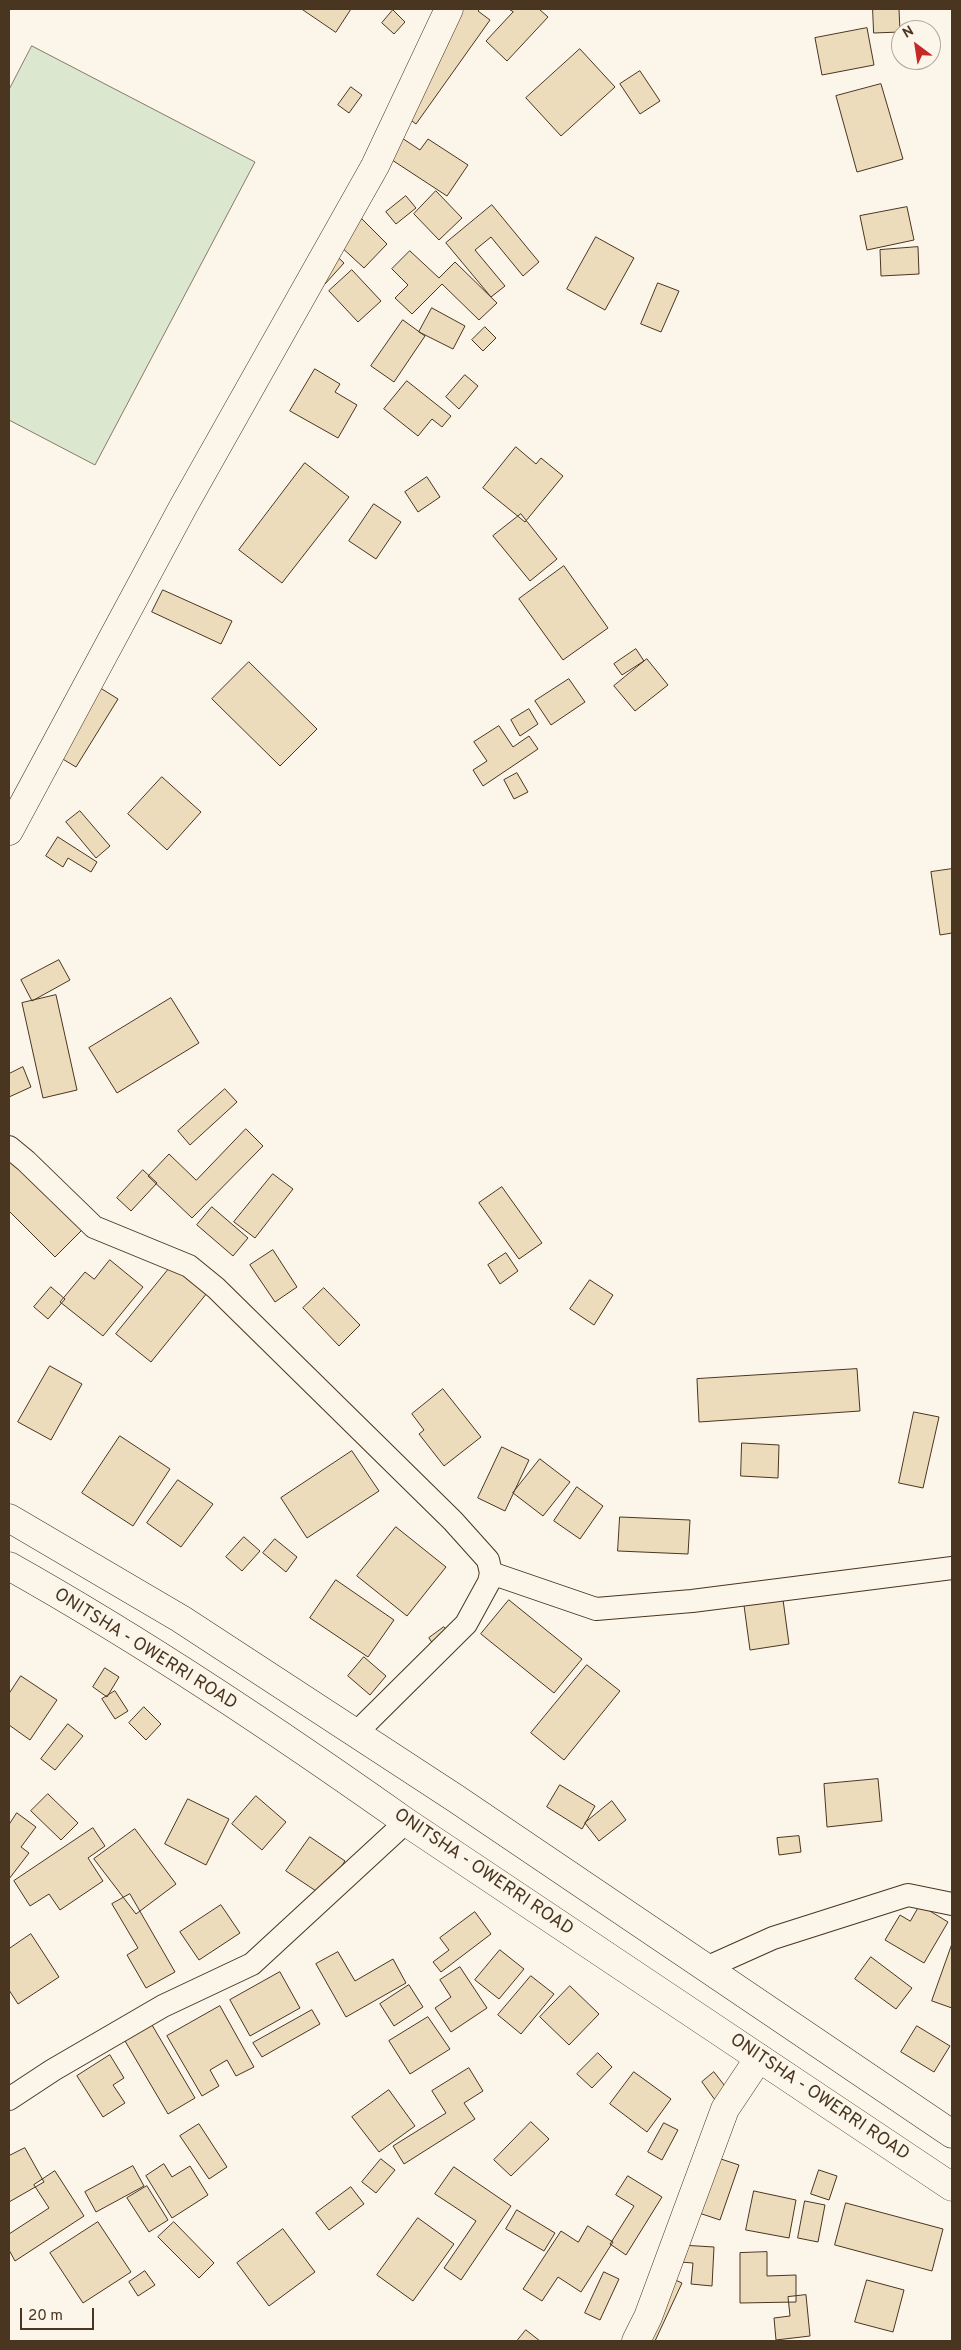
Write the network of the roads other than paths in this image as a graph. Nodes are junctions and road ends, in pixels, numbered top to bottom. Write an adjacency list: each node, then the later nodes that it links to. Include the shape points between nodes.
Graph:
1 (449, 9): 2 (main road, via 375,166 188,499)
2 (9, 831)
3 (9, 1147): 7 (street, via 94,1227 189,1266 216,1288 453,1521 488,1560)
4 (9, 1518): 8 (main road, via 181,1619)
5 (9, 1566): 9 (main road, ONITSHA - OWERRI ROAD, via 94,1614)
6 (952, 1568): 7 (street, via 692,1601 596,1609)
7 (491, 1573): 8 (street, via 466,1624)
8 (356, 1734): 11 (main road)
9 (406, 1822): 12 (main road, ONITSHA - OWERRI ROAD); 13 (street, via 252,1964 163,2006)
10 (952, 1904): 11 (street, via 908,1895 773,1938)
11 (706, 1968): 14 (main road)
12 (758, 2058): 15 (main road, ONITSHA - OWERRI ROAD); 16 (main road, via 726,2109 648,2317)
13 (9, 2099)
14 (952, 2134)
15 (952, 2187)
16 (636, 2341)

